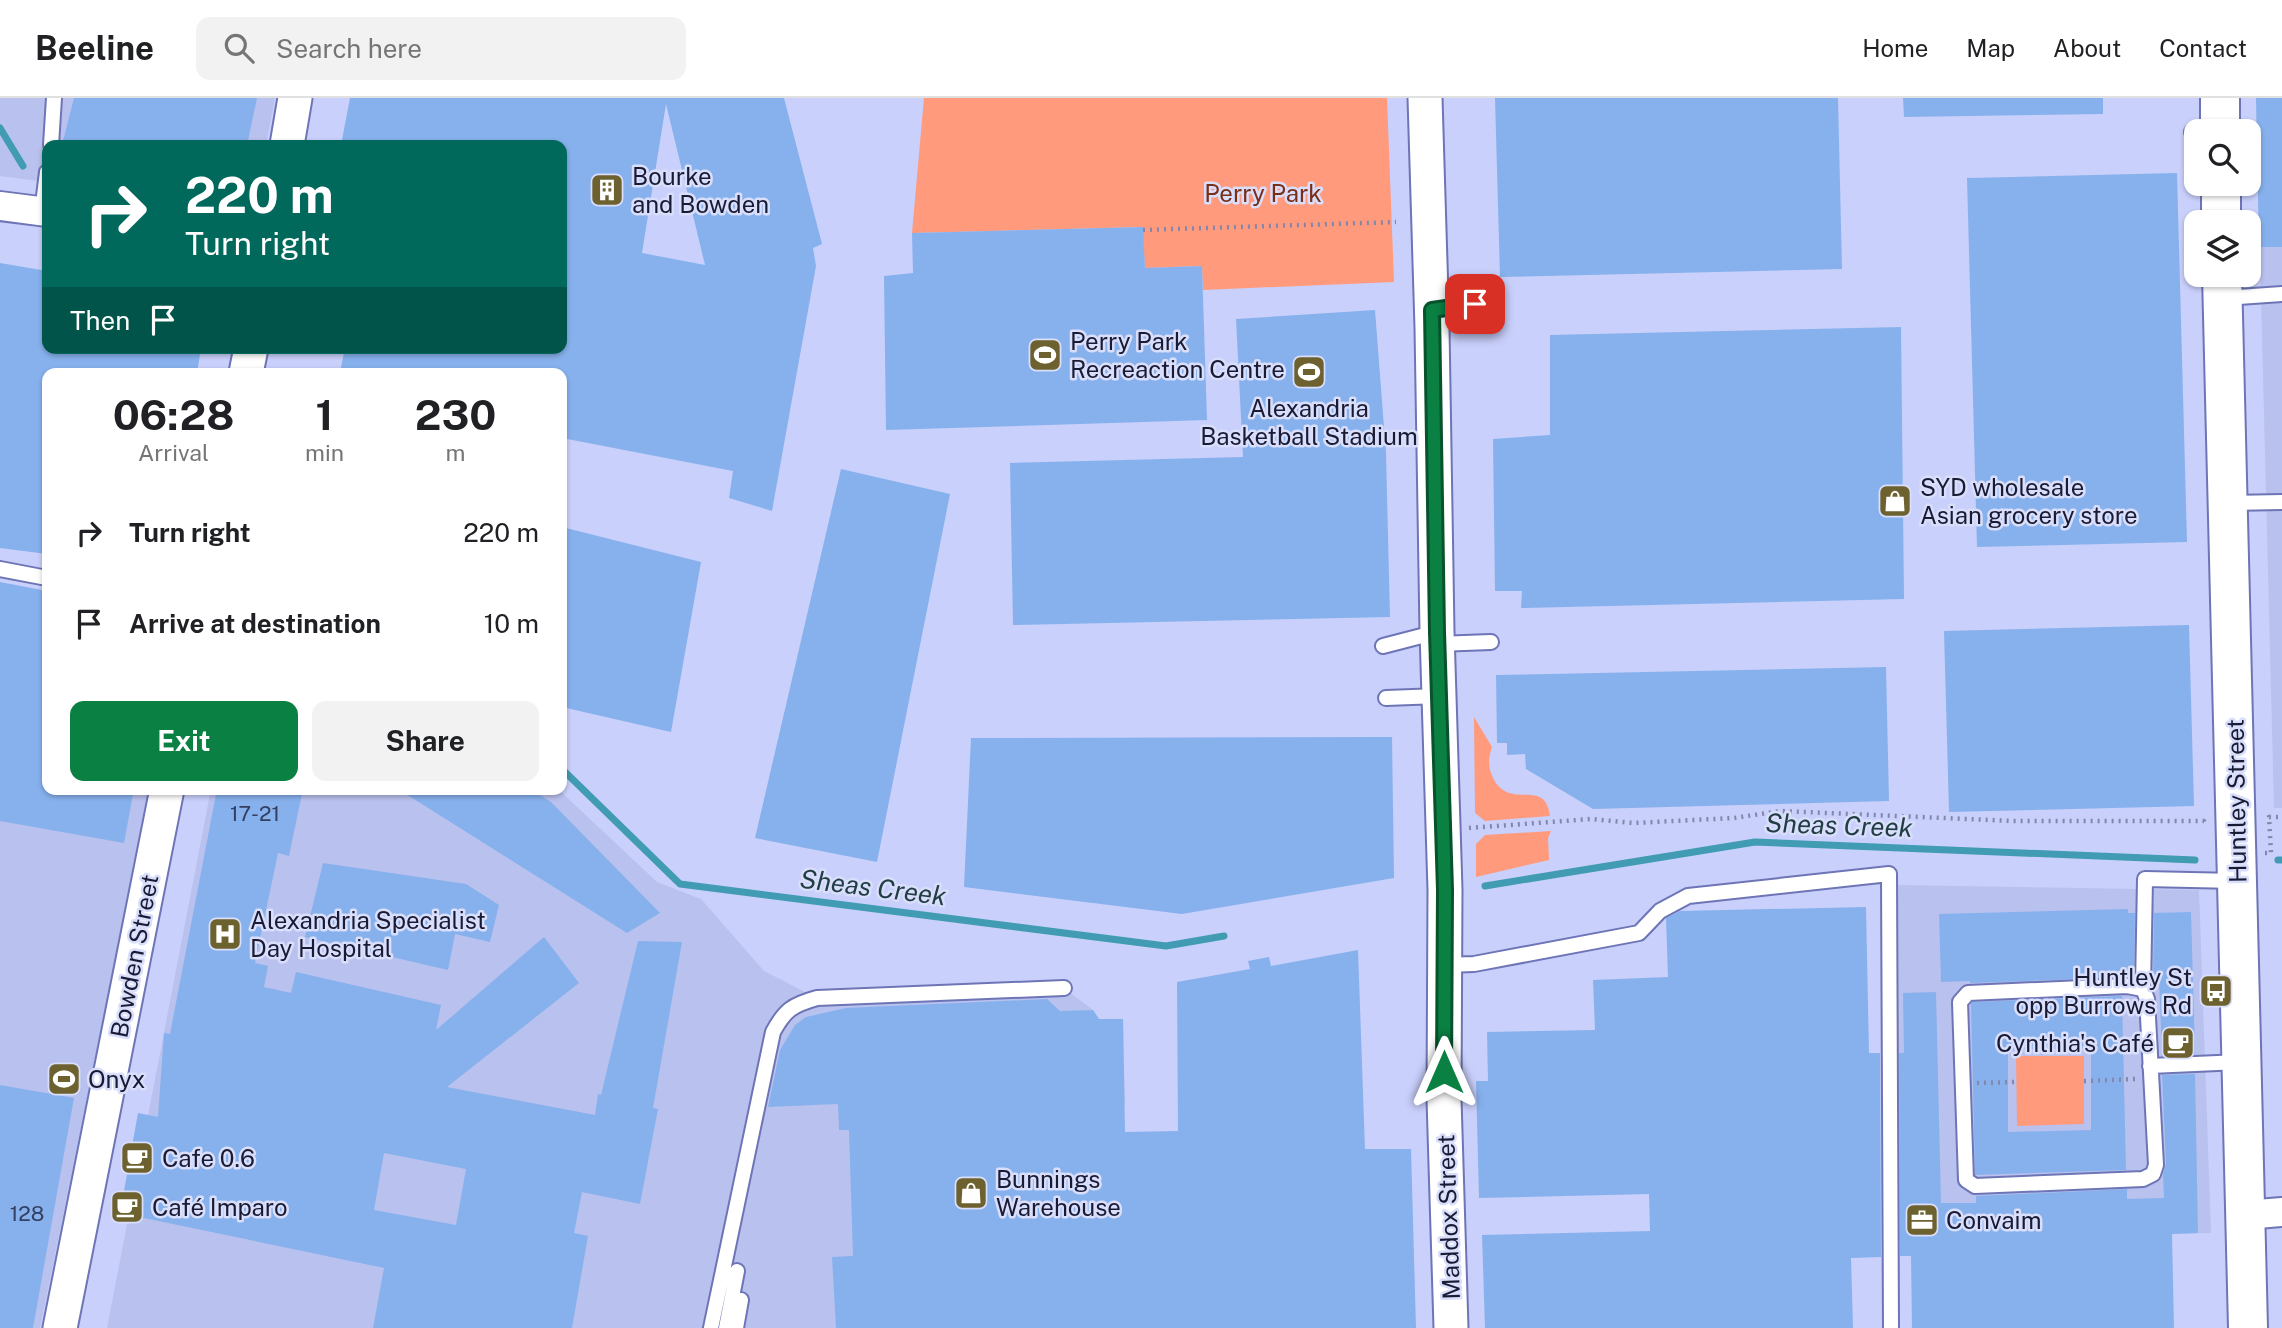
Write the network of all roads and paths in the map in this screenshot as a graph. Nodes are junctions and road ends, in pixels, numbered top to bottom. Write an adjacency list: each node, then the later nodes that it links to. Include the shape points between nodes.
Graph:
1 (54, 98): 6 (lane)
2 (295, 98): 7 (street)
3 (1425, 98): 16 (street, Maddox Street)
4 (2220, 98): 5 (main road)
5 (2210, 119)
6 (51, 140)
7 (289, 140)
8 (0, 206): 9 (street)
9 (42, 212)
10 (1396, 222): 11 (path)
11 (1143, 230)
12 (2222, 287): 18 (main road, Huntley Street)
13 (2230, 287): 14 (lane)
14 (2282, 294)
15 (1475, 304): 16 (lane)
16 (1432, 310): 21 (street, Maddox Street)
17 (2282, 502): 18 (lane)
18 (2228, 503): 31 (main road, Huntley Street)
19 (0, 569): 20 (lane)
20 (42, 577)
21 (1437, 638): 22 (lane); 23 (lane); 24 (street, Maddox Street)
22 (1491, 642)
23 (1383, 646)
24 (1438, 696): 25 (lane); 29 (street, Maddox Street)
25 (1386, 698)
26 (166, 795): 41 (street, Bowden Street)
27 (2282, 817): 30 (path, via 2269,817)
28 (2204, 821): 29 (path, via 2013,821 1782,811 1633,824 1591,819)
29 (1444, 830): 32 (street, Maddox Street)
30 (2271, 853)
31 (2238, 881): 34 (lane, via 2145,879); 35 (main road, Huntley Street)
32 (1444, 965): 45 (street, Maddox Street); 46 (lane, via 1474,964 1639,933 1660,911 1688,896 1889,874)
33 (1064, 988): 42 (lane, via 817,998 784,1013 773,1032)
34 (2143, 989): 36 (lane); 39 (lane, via 1968,993 1960,1002)
35 (2241, 1062): 36 (lane); 40 (main road, Huntley Street)
36 (2150, 1073): 37 (path); 39 (lane, via 2156,1165 2153,1174 2143,1179 1975,1186 1966,1180)
37 (2084, 1081)
38 (2016, 1082): 39 (path)
39 (1962, 1083)
40 (2264, 1213): 47 (main road, Huntley Street)
41 (60, 1328)
42 (711, 1328)
43 (726, 1328): 44 (lane, via 742,1271)
44 (736, 1328)
45 (1451, 1328)
46 (1891, 1328)
47 (2248, 1328)

